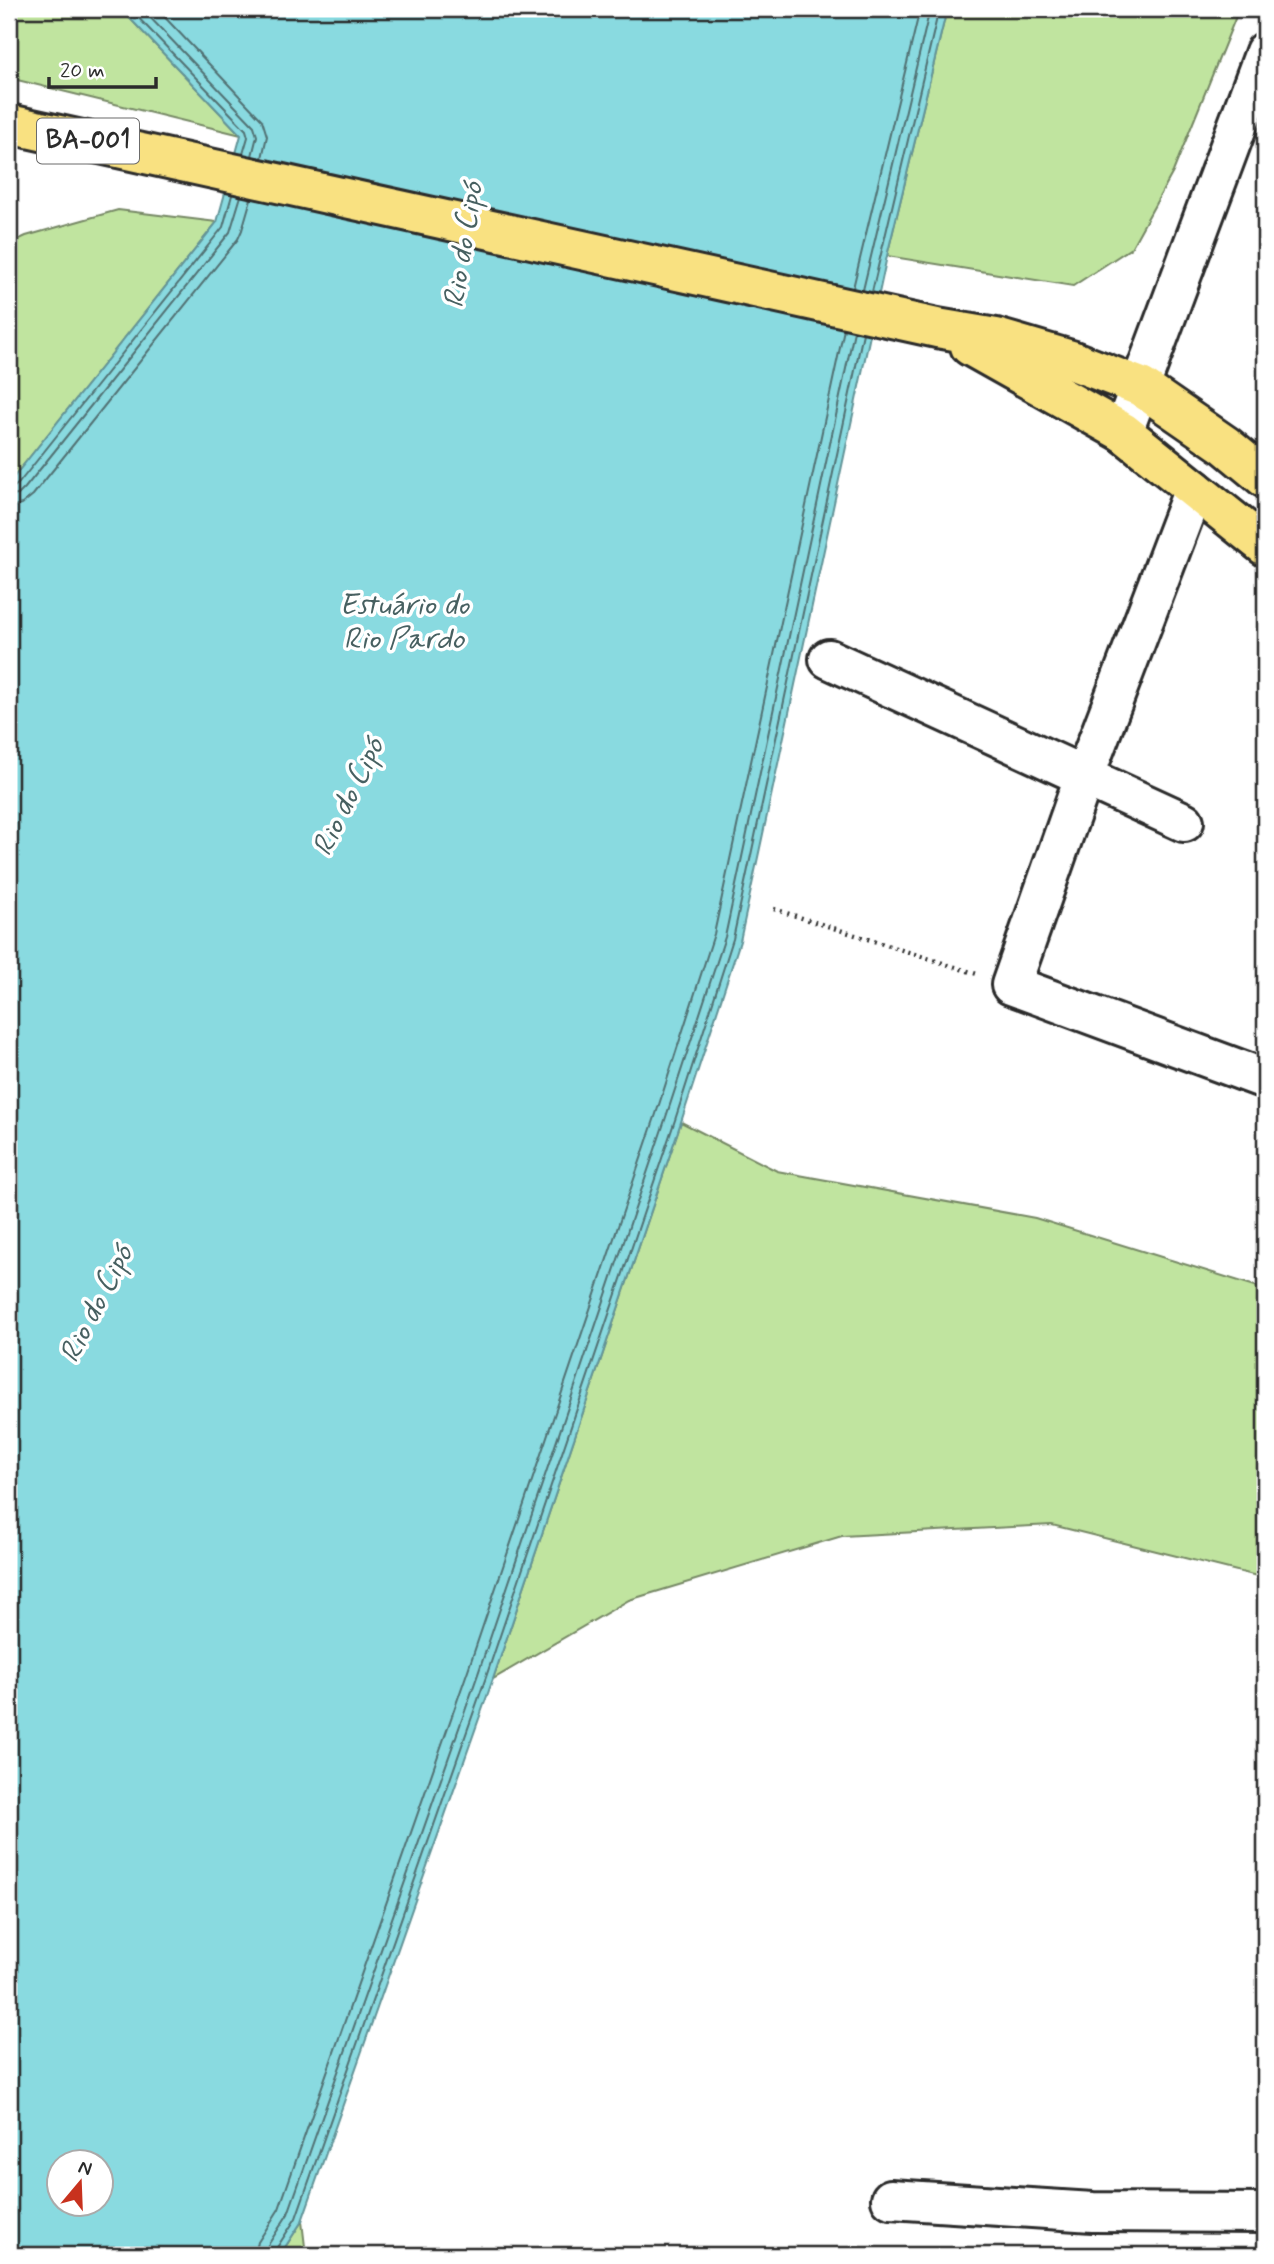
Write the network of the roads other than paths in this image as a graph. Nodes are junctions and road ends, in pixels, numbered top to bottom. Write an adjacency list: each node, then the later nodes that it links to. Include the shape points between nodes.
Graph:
1 (1265, 52): 4 (street)
2 (9, 124): 3 (main road, BA-001)
3 (937, 328): 4 (main road, via 996,338); 5 (main road)
4 (1141, 387): 5 (street); 6 (main road)
5 (1123, 432): 7 (main road)
6 (1265, 478)
7 (1194, 489): 8 (main road); 10 (street)
8 (1265, 546)
9 (829, 659): 10 (street)
10 (1084, 777): 11 (street); 12 (street, via 1011,985)
11 (1184, 822)
12 (1265, 1079)
13 (891, 2199): 14 (street, via 1093,2212)
14 (1265, 2213)

